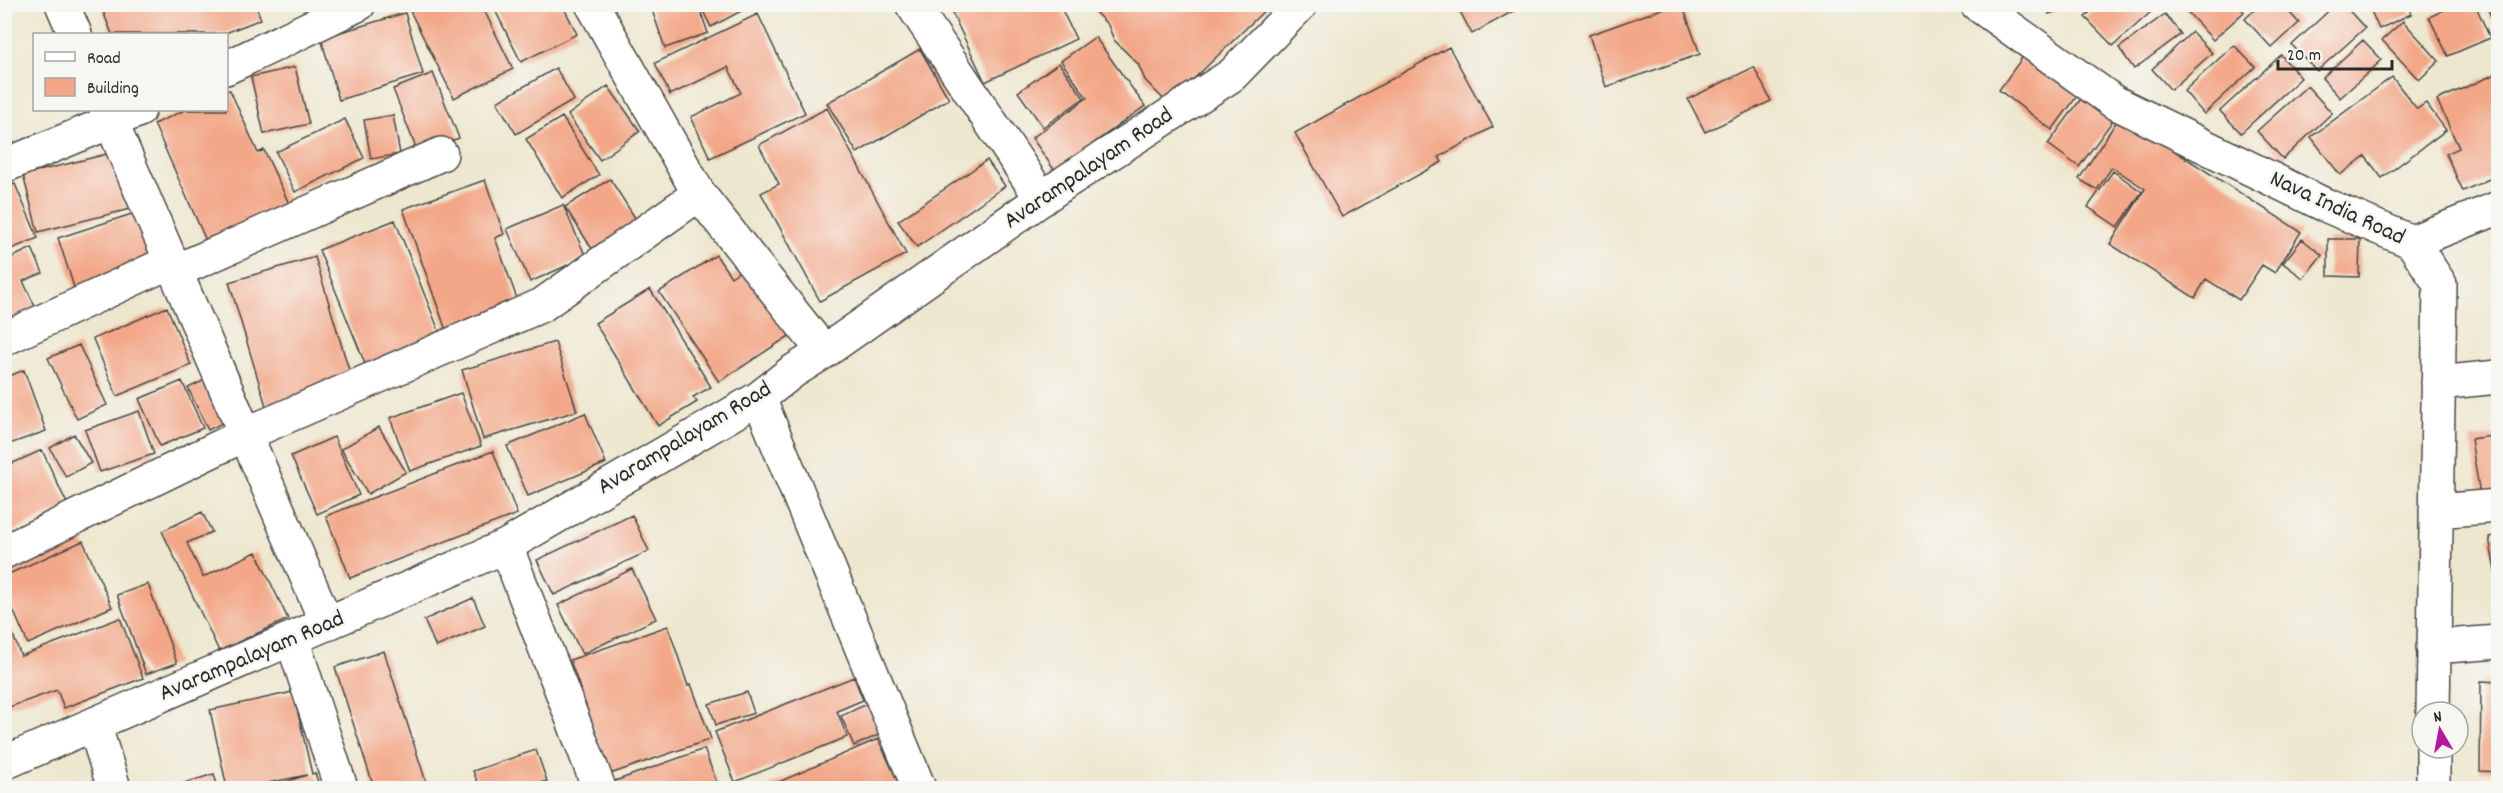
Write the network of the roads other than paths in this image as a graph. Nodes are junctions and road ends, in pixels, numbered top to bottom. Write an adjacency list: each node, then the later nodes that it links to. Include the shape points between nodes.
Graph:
1 (62, 4): 7 (street)
2 (359, 4): 8 (street)
3 (592, 4): 12 (street)
4 (912, 4): 13 (street)
5 (1301, 4): 13 (street, Avarampalayam Road, via 1232,75)
6 (1977, 4): 15 (street, Nava India Road, via 2114,102 2325,205)
7 (75, 33)
8 (228, 67)
9 (119, 114): 11 (street); 16 (street)
10 (441, 154): 16 (street)
11 (4, 166)
12 (699, 194): 18 (street); 22 (street, via 542,305)
13 (1042, 199): 18 (street, Avarampalayam Road)
14 (2499, 208): 15 (street)
15 (2412, 242): 20 (street, Nava India Road, via 2440,284)
16 (174, 266): 17 (street); 22 (street)
17 (4, 339)
18 (824, 352): 21 (street, Avarampalayam Road)
19 (2499, 377): 20 (street)
20 (2438, 383): 24 (street, Nava India Road)
21 (759, 398): 25 (street, Avarampalayam Road); 38 (street)
22 (246, 434): 26 (street); 27 (street)
23 (2499, 506): 24 (street)
24 (2436, 511): 30 (street, Nava India Road)
25 (506, 546): 27 (street, Avarampalayam Road); 37 (street)
26 (4, 552)
27 (327, 624): 28 (street, Avarampalayam Road)
28 (292, 639): 32 (street, Avarampalayam Road); 36 (street)
29 (2499, 642): 30 (street)
30 (2433, 647): 31 (street, Nava India Road)
31 (2433, 700)
32 (94, 724): 34 (street, Avarampalayam Road); 35 (street)
33 (2433, 760): 39 (street)
34 (4, 763)
35 (114, 789)
36 (341, 789)
37 (599, 789)
38 (919, 789)
39 (2433, 789)

